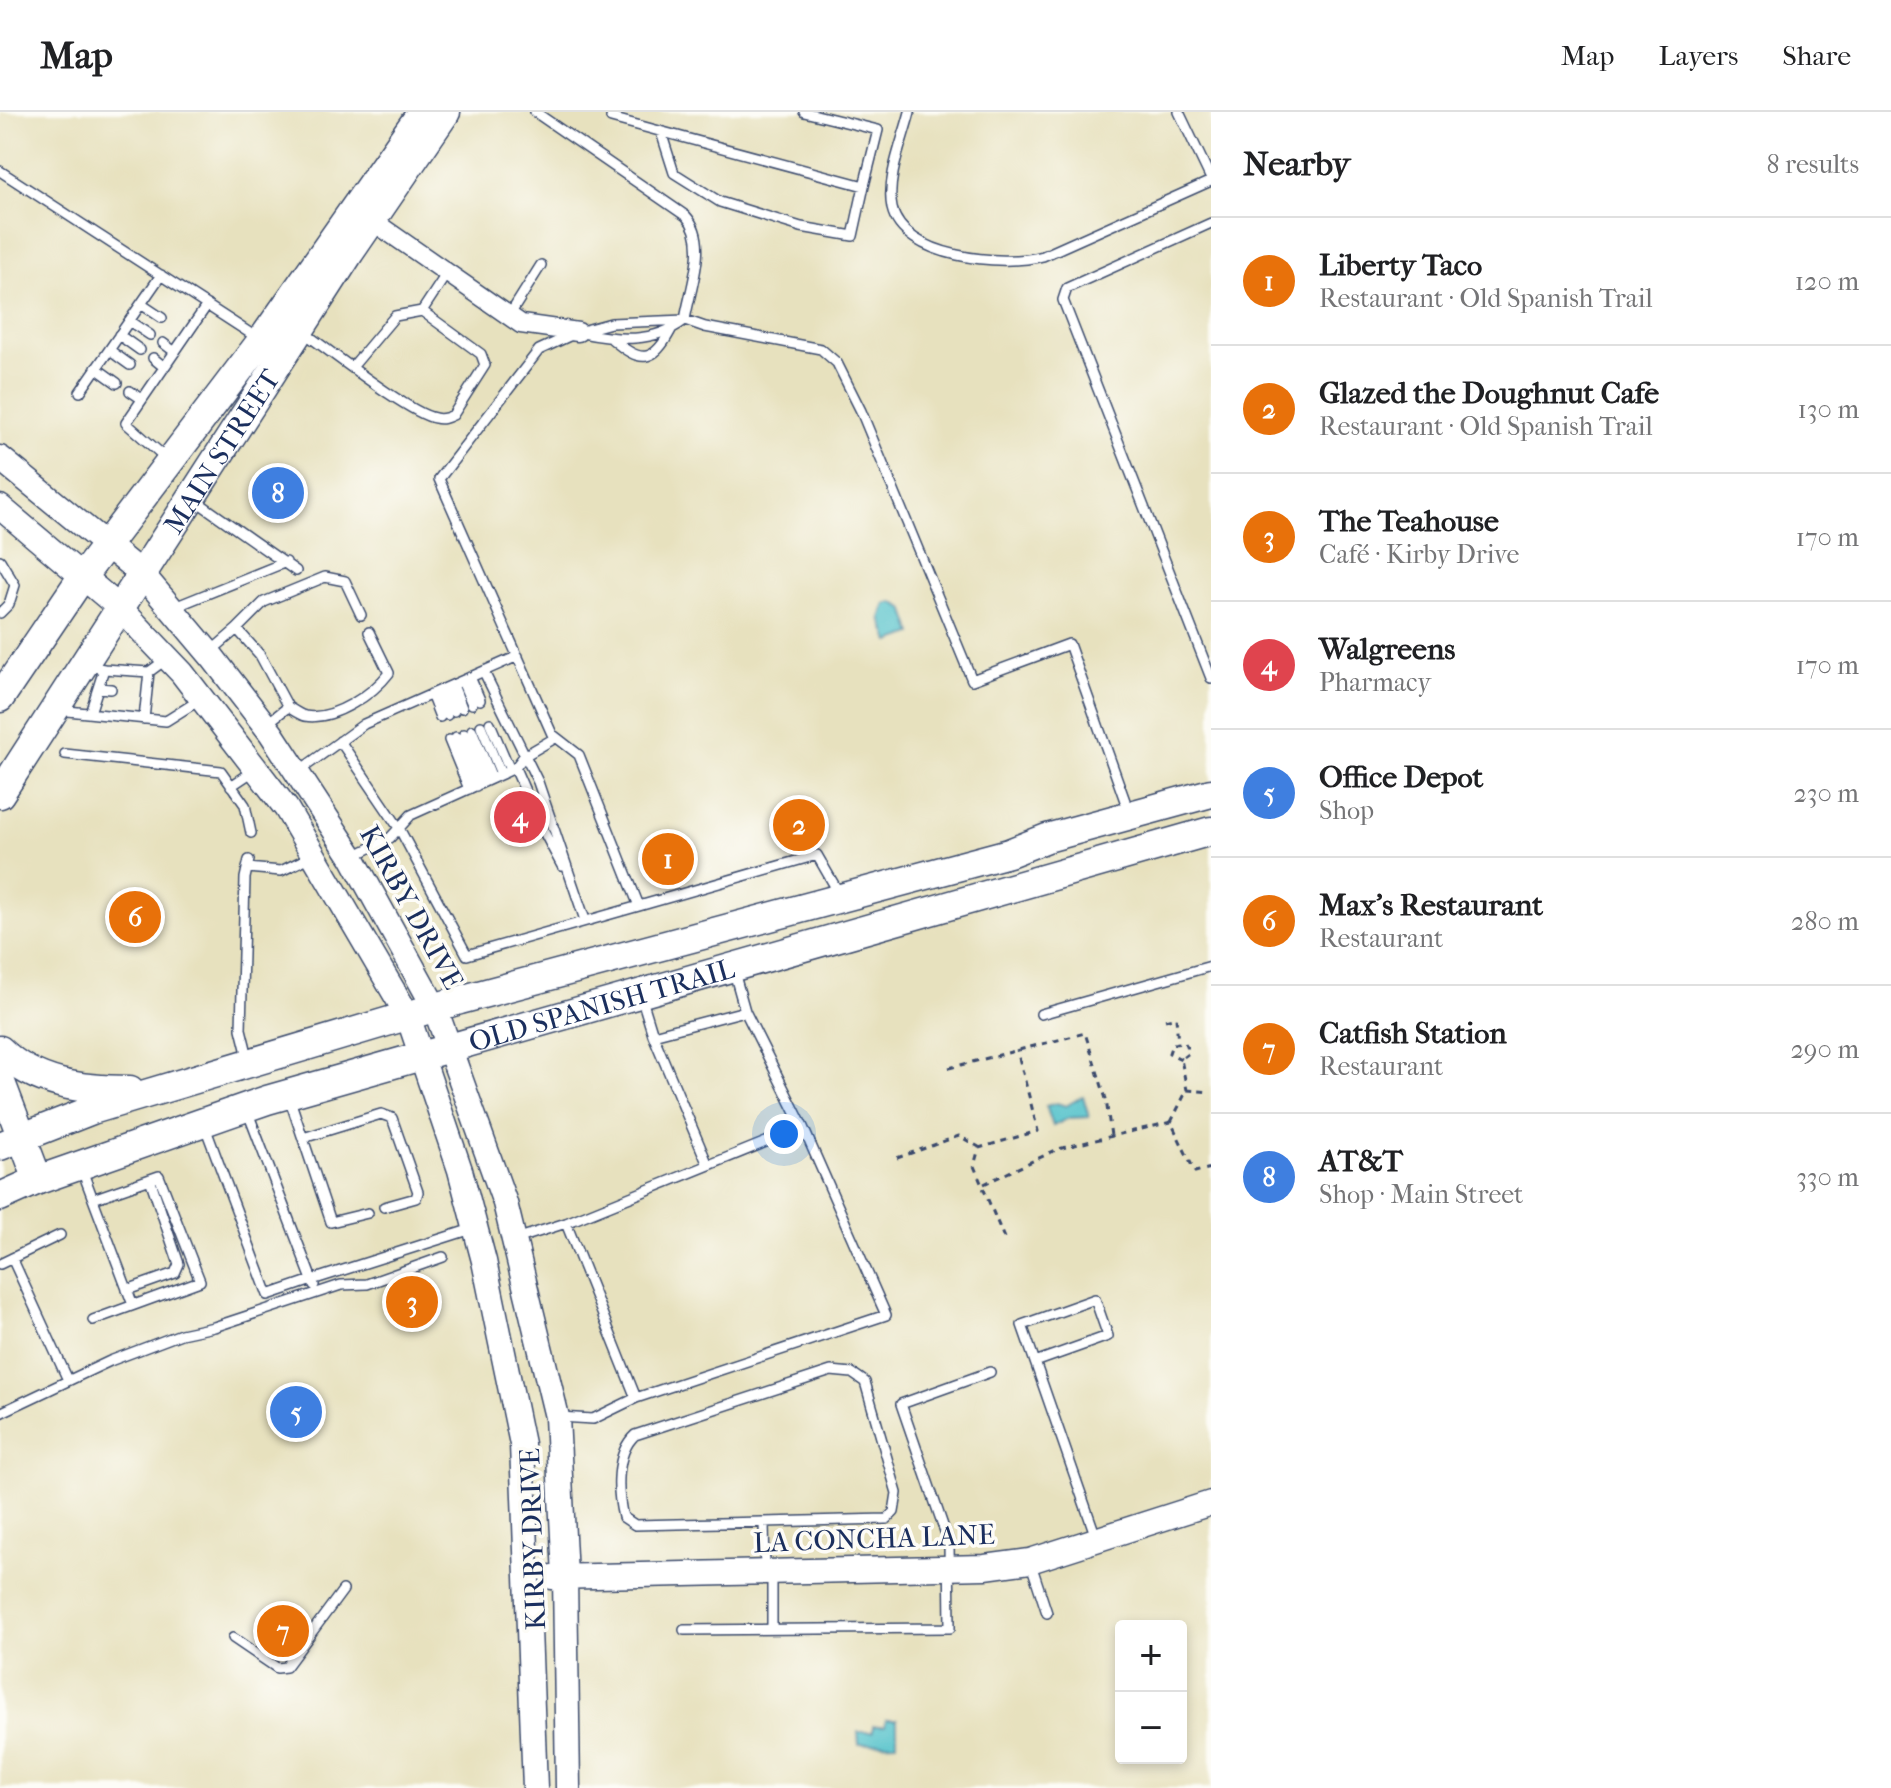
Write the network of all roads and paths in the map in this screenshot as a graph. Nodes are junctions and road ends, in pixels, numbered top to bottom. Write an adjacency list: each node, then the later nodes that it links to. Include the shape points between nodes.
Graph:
1 (422, 112): 12 (main road, MAIN STREET)
2 (446, 112): 12 (main road, MAIN STREET)
3 (535, 112): 22 (lane, via 697,227)
4 (612, 112): 8 (lane, via 611,118)
5 (804, 112): 11 (lane, via 878,130)
6 (910, 112): 10 (lane, via 891,189 898,225 929,246 989,260 1020,262 1043,256)
7 (1179, 112): 10 (lane)
8 (661, 132): 11 (lane); 11 (lane, via 674,173 720,202 801,227 853,236)
9 (0, 171): 16 (lane)
10 (1211, 180)
11 (864, 186)
12 (363, 214): 15 (street); 25 (main road, MAIN STREET); 32 (main road, MAIN STREET)
13 (1211, 223): 69 (lane, via 1067,288 1063,300)
14 (541, 265): 20 (lane)
15 (447, 273): 19 (lane); 20 (street)
16 (161, 275): 17 (lane); 18 (lane)
17 (141, 304): 21 (lane); 23 (lane)
18 (207, 305): 30 (lane); 32 (lane)
19 (422, 311): 39 (lane, via 395,316); 39 (lane, via 484,358 482,371 453,415 433,418)
20 (509, 316): 27 (street, via 521,324)
21 (162, 318)
22 (685, 320): 26 (lane); 27 (lane, via 611,323); 95 (lane, via 821,349 837,363 972,680 1069,644)
23 (129, 321): 28 (lane); 29 (lane)
24 (175, 328): 30 (lane)
25 (300, 330): 39 (lane); 50 (main road, MAIN STREET)
26 (671, 330): 31 (lane); 31 (lane, via 660,351 647,357 631,355)
27 (578, 332): 31 (lane); 65 (lane, via 539,350 439,479)
28 (119, 335): 34 (lane); 35 (lane)
29 (150, 335)
30 (186, 335): 36 (lane)
31 (612, 339)
32 (262, 340): 49 (main road, MAIN STREET)
33 (163, 343): 36 (lane)
34 (109, 350): 38 (lane); 41 (lane)
35 (140, 350)
36 (175, 352): 40 (lane)
37 (153, 358): 40 (lane)
38 (130, 365)
39 (353, 366)
40 (164, 367): 43 (lane)
41 (96, 368): 44 (lane); 46 (lane)
42 (143, 374): 43 (lane)
43 (154, 382): 47 (lane)
44 (117, 383)
45 (130, 391): 47 (lane)
46 (80, 392)
47 (142, 399): 49 (lane, via 126,423)
48 (0, 458): 52 (main road, KIRBY DRIVE)
49 (170, 461): 52 (main road, MAIN STREET)
50 (192, 498): 54 (lane); 56 (main road, MAIN STREET)
51 (0, 507): 57 (main road, KIRBY DRIVE)
52 (107, 544): 56 (main road, KIRBY DRIVE); 57 (main road, MAIN STREET)
53 (0, 560): 60 (lane, via 15,585)
54 (286, 562): 55 (lane); 59 (lane)
55 (296, 571)
56 (143, 575): 58 (main road, MAIN STREET); 59 (main road, KIRBY DRIVE)
57 (82, 577): 58 (main road, KIRBY DRIVE); 70 (main road, MAIN STREET)
58 (121, 609): 66 (main road, KIRBY DRIVE); 68 (main road, MAIN STREET)
59 (169, 609): 64 (main road, KIRBY DRIVE)
60 (0, 613)
61 (361, 615): 62 (lane, via 349,579 325,577 264,602)
62 (237, 629): 64 (lane); 76 (lane, via 260,655)
63 (369, 632): 76 (lane, via 392,672 376,691 328,713 305,716)
64 (209, 653): 81 (main road, KIRBY DRIVE)
65 (518, 656): 67 (lane); 83 (lane)
66 (158, 665): 68 (lane); 74 (lane); 75 (main road, KIRBY DRIVE)
67 (484, 672): 71 (lane); 86 (lane)
68 (96, 674): 72 (lane); 78 (main road, MAIN STREET); 79 (lane)
69 (1211, 678)
70 (4, 684)
71 (450, 686): 77 (lane); 77 (lane); 77 (lane); 84 (lane, via 364,724)
72 (111, 689)
73 (133, 690): 74 (lane)
74 (147, 691): 80 (lane)
75 (202, 698): 80 (lane, via 166,721); 87 (main road, KIRBY DRIVE)
76 (288, 707): 81 (lane)
77 (459, 709)
78 (55, 710): 79 (lane); 93 (main road, MAIN STREET, via 37,748)
79 (90, 713): 80 (lane)
80 (144, 719)
81 (265, 725): 88 (main road, KIRBY DRIVE)
82 (469, 732): 89 (lane); 89 (lane); 89 (lane)
83 (555, 738): 86 (lane); 107 (lane, via 579,755)
84 (340, 741): 88 (lane); 97 (lane)
85 (65, 754): 90 (lane, via 202,767 221,771)
86 (524, 756): 89 (lane); 104 (lane, via 555,824)
87 (257, 769): 90 (lane); 91 (main road, KIRBY DRIVE)
88 (297, 772): 91 (main road); 103 (main road, KIRBY DRIVE)
89 (492, 778): 94 (lane); 97 (lane, via 411,815)
90 (231, 786): 99 (lane, via 250,816)
91 (272, 789): 102 (main road, KIRBY DRIVE)
92 (1211, 793): 95 (main road, OLD SPANISH TRAIL)
93 (0, 794)
94 (529, 800)
95 (1130, 815): 100 (main road); 101 (main road, OLD SPANISH TRAIL)
96 (536, 817): 104 (lane)
97 (399, 828): 103 (lane); 108 (lane, via 467,955)
98 (1211, 831): 100 (main road, OLD SPANISH TRAIL)
99 (251, 833)
100 (1143, 849): 105 (main road, OLD SPANISH TRAIL)
101 (1009, 853): 105 (main road); 106 (main road, OLD SPANISH TRAIL)
102 (315, 855): 117 (main road, KIRBY DRIVE); 126 (lane, via 281,871 248,864 241,1029)
103 (352, 857): 114 (main road, KIRBY DRIVE)
104 (569, 880): 108 (lane)
105 (1020, 885): 109 (main road, OLD SPANISH TRAIL)
106 (841, 898): 107 (lane, via 817,855); 109 (main road); 110 (main road, OLD SPANISH TRAIL)
107 (639, 906): 108 (lane)
108 (585, 920)
109 (853, 931): 111 (main road, OLD SPANISH TRAIL)
110 (630, 954): 113 (main road); 114 (main road, OLD SPANISH TRAIL)
111 (732, 965): 113 (main road, OLD SPANISH TRAIL); 115 (lane)
112 (1211, 966): 116 (lane)
113 (640, 992): 119 (lane); 121 (main road, OLD SPANISH TRAIL)
114 (435, 1008): 117 (main road, OLD SPANISH TRAIL); 121 (main road, KIRBY DRIVE)
115 (745, 1011): 119 (lane); 136 (lane)
116 (1041, 1014)
117 (408, 1016): 124 (main road, KIRBY DRIVE); 126 (main road, OLD SPANISH TRAIL)
118 (1165, 1020): 120 (path, via 1176,1017)
119 (653, 1035): 143 (lane)
120 (1178, 1044): 125 (path, via 1185,1043 1189,1053); 125 (path, via 1172,1044 1169,1053)
121 (450, 1047): 124 (main road, OLD SPANISH TRAIL); 156 (main road, KIRBY DRIVE)
122 (0, 1050): 130 (main road, via 30,1074 60,1083 94,1090)
123 (1017, 1050): 127 (path); 137 (path, via 1085,1033 1106,1099); 140 (path, via 1038,1131)
124 (423, 1055): 132 (main road, OLD SPANISH TRAIL); 153 (main road, KIRBY DRIVE)
125 (1181, 1059): 129 (path)
126 (250, 1064): 130 (main road, OLD SPANISH TRAIL)
127 (949, 1068)
128 (0, 1080): 139 (main road)
129 (1187, 1090): 131 (path); 135 (path)
130 (162, 1091): 139 (main road, OLD SPANISH TRAIL, via 92,1110)
131 (1211, 1092)
132 (288, 1094): 133 (main road, OLD SPANISH TRAIL); 138 (lane)
133 (246, 1107): 134 (main road, OLD SPANISH TRAIL); 160 (lane)
134 (203, 1121): 142 (main road, OLD SPANISH TRAIL); 160 (lane, via 268,1295)
135 (1171, 1122): 137 (path); 144 (path, via 1195,1172)
136 (803, 1127): 143 (lane); 168 (lane, via 886,1315)
137 (1111, 1136): 147 (path, via 1058,1149)
138 (303, 1138): 150 (lane, via 381,1114 392,1118 418,1192 416,1198); 151 (lane, via 331,1222)
139 (10, 1142): 146 (main road)
140 (979, 1148): 141 (path, via 959,1136); 147 (path, via 974,1166)
141 (897, 1158)
142 (80, 1165): 146 (main road, OLD SPANISH TRAIL); 149 (lane)
143 (708, 1165): 152 (lane)
144 (1211, 1168)
145 (150, 1179): 149 (lane); 161 (lane, via 179,1264 175,1273); 163 (lane, via 159,1176 200,1281)
146 (38, 1180): 148 (main road, OLD SPANISH TRAIL)
147 (984, 1184): 155 (path)
148 (0, 1197)
149 (93, 1199): 161 (lane)
150 (384, 1207)
151 (368, 1213)
152 (566, 1223): 156 (lane); 168 (lane)
153 (476, 1228): 160 (lane); 178 (main road, KIRBY DRIVE, via 507,1354 522,1444)
154 (60, 1235): 158 (lane)
155 (1004, 1238)
156 (513, 1240): 170 (main road, KIRBY DRIVE)
157 (443, 1257): 162 (lane, via 367,1284)
158 (12, 1258): 159 (lane); 167 (lane)
159 (0, 1264)
160 (312, 1280): 162 (lane)
161 (127, 1290): 163 (lane)
162 (316, 1293): 167 (lane, via 181,1334)
163 (133, 1305): 164 (lane)
164 (93, 1320)
165 (1035, 1362): 165 (lane, via 1108,1336 1095,1299 1022,1325); 173 (lane)
166 (990, 1372): 175 (lane, via 901,1404 949,1543)
167 (68, 1380): 169 (lane)
168 (636, 1398): 170 (lane, via 593,1419)
169 (0, 1413)
170 (557, 1417): 177 (main road, KIRBY DRIVE)
171 (1211, 1503): 173 (main road, LA CONCHA LANE)
172 (764, 1522): 172 (lane, via 887,1519 894,1512 897,1493 860,1377 831,1371 635,1435 626,1443 621,1456 622,1510 628,1522); 176 (lane)
173 (1097, 1540): 174 (main road, LA CONCHA LANE)
174 (1030, 1561): 175 (main road, LA CONCHA LANE); 180 (lane)
175 (948, 1567): 176 (main road, LA CONCHA LANE); 181 (lane, via 950,1628)
176 (768, 1571): 177 (main road, LA CONCHA LANE); 181 (lane)
177 (565, 1576): 178 (main road, LA CONCHA LANE); 185 (main road, KIRBY DRIVE)
178 (530, 1578): 184 (main road, KIRBY DRIVE)
179 (343, 1590): 183 (lane, via 286,1667 277,1668)
180 (1047, 1613)
181 (772, 1629): 182 (lane)
182 (684, 1630)
183 (233, 1638)
184 (535, 1788)
185 (568, 1788)

